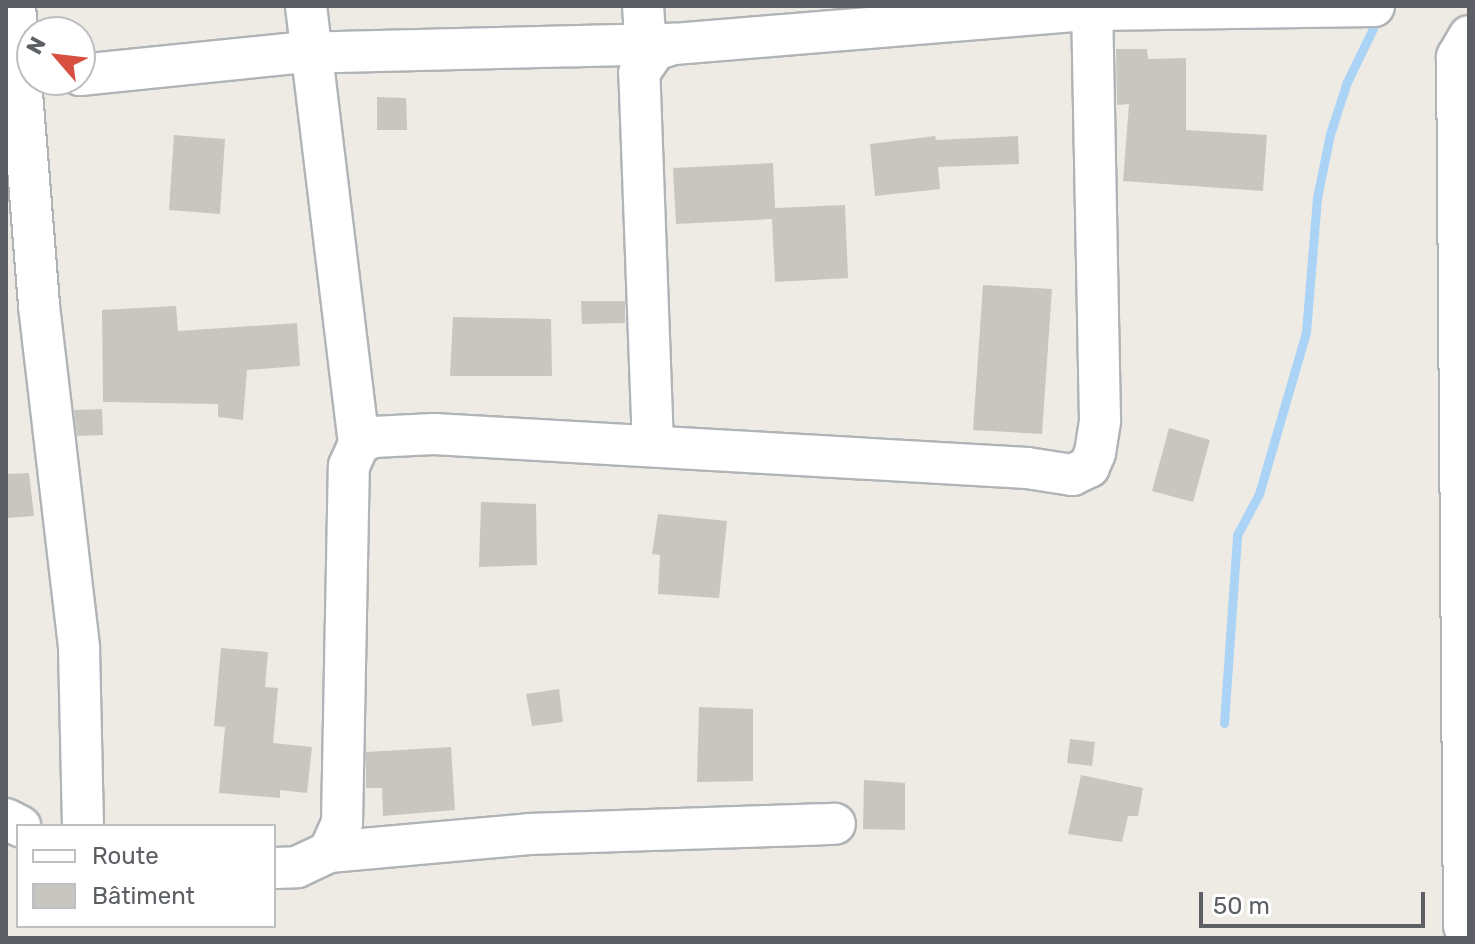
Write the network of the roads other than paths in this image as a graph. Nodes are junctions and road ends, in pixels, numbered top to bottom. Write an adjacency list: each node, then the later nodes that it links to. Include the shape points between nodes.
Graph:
1 (306, 6): 6 (street)
2 (1374, 6): 3 (street)
3 (1092, 8): 4 (street); 10 (street, via 1100,420 1089,467 1072,475)
4 (654, 31): 6 (street); 10 (street, via 655,50 639,73)
5 (1469, 36): 15 (street, via 1457,57)
6 (310, 53): 7 (street); 9 (street)
7 (96, 73)
8 (20, 96): 11 (street, via 79,649)
9 (359, 444): 10 (street, via 373,437 434,434); 13 (street, via 349,466 342,823)
10 (653, 446)
11 (83, 824)
12 (835, 824): 13 (street, via 529,834)
13 (329, 852): 14 (street, via 297,867)
14 (276, 868)
15 (1464, 926)

